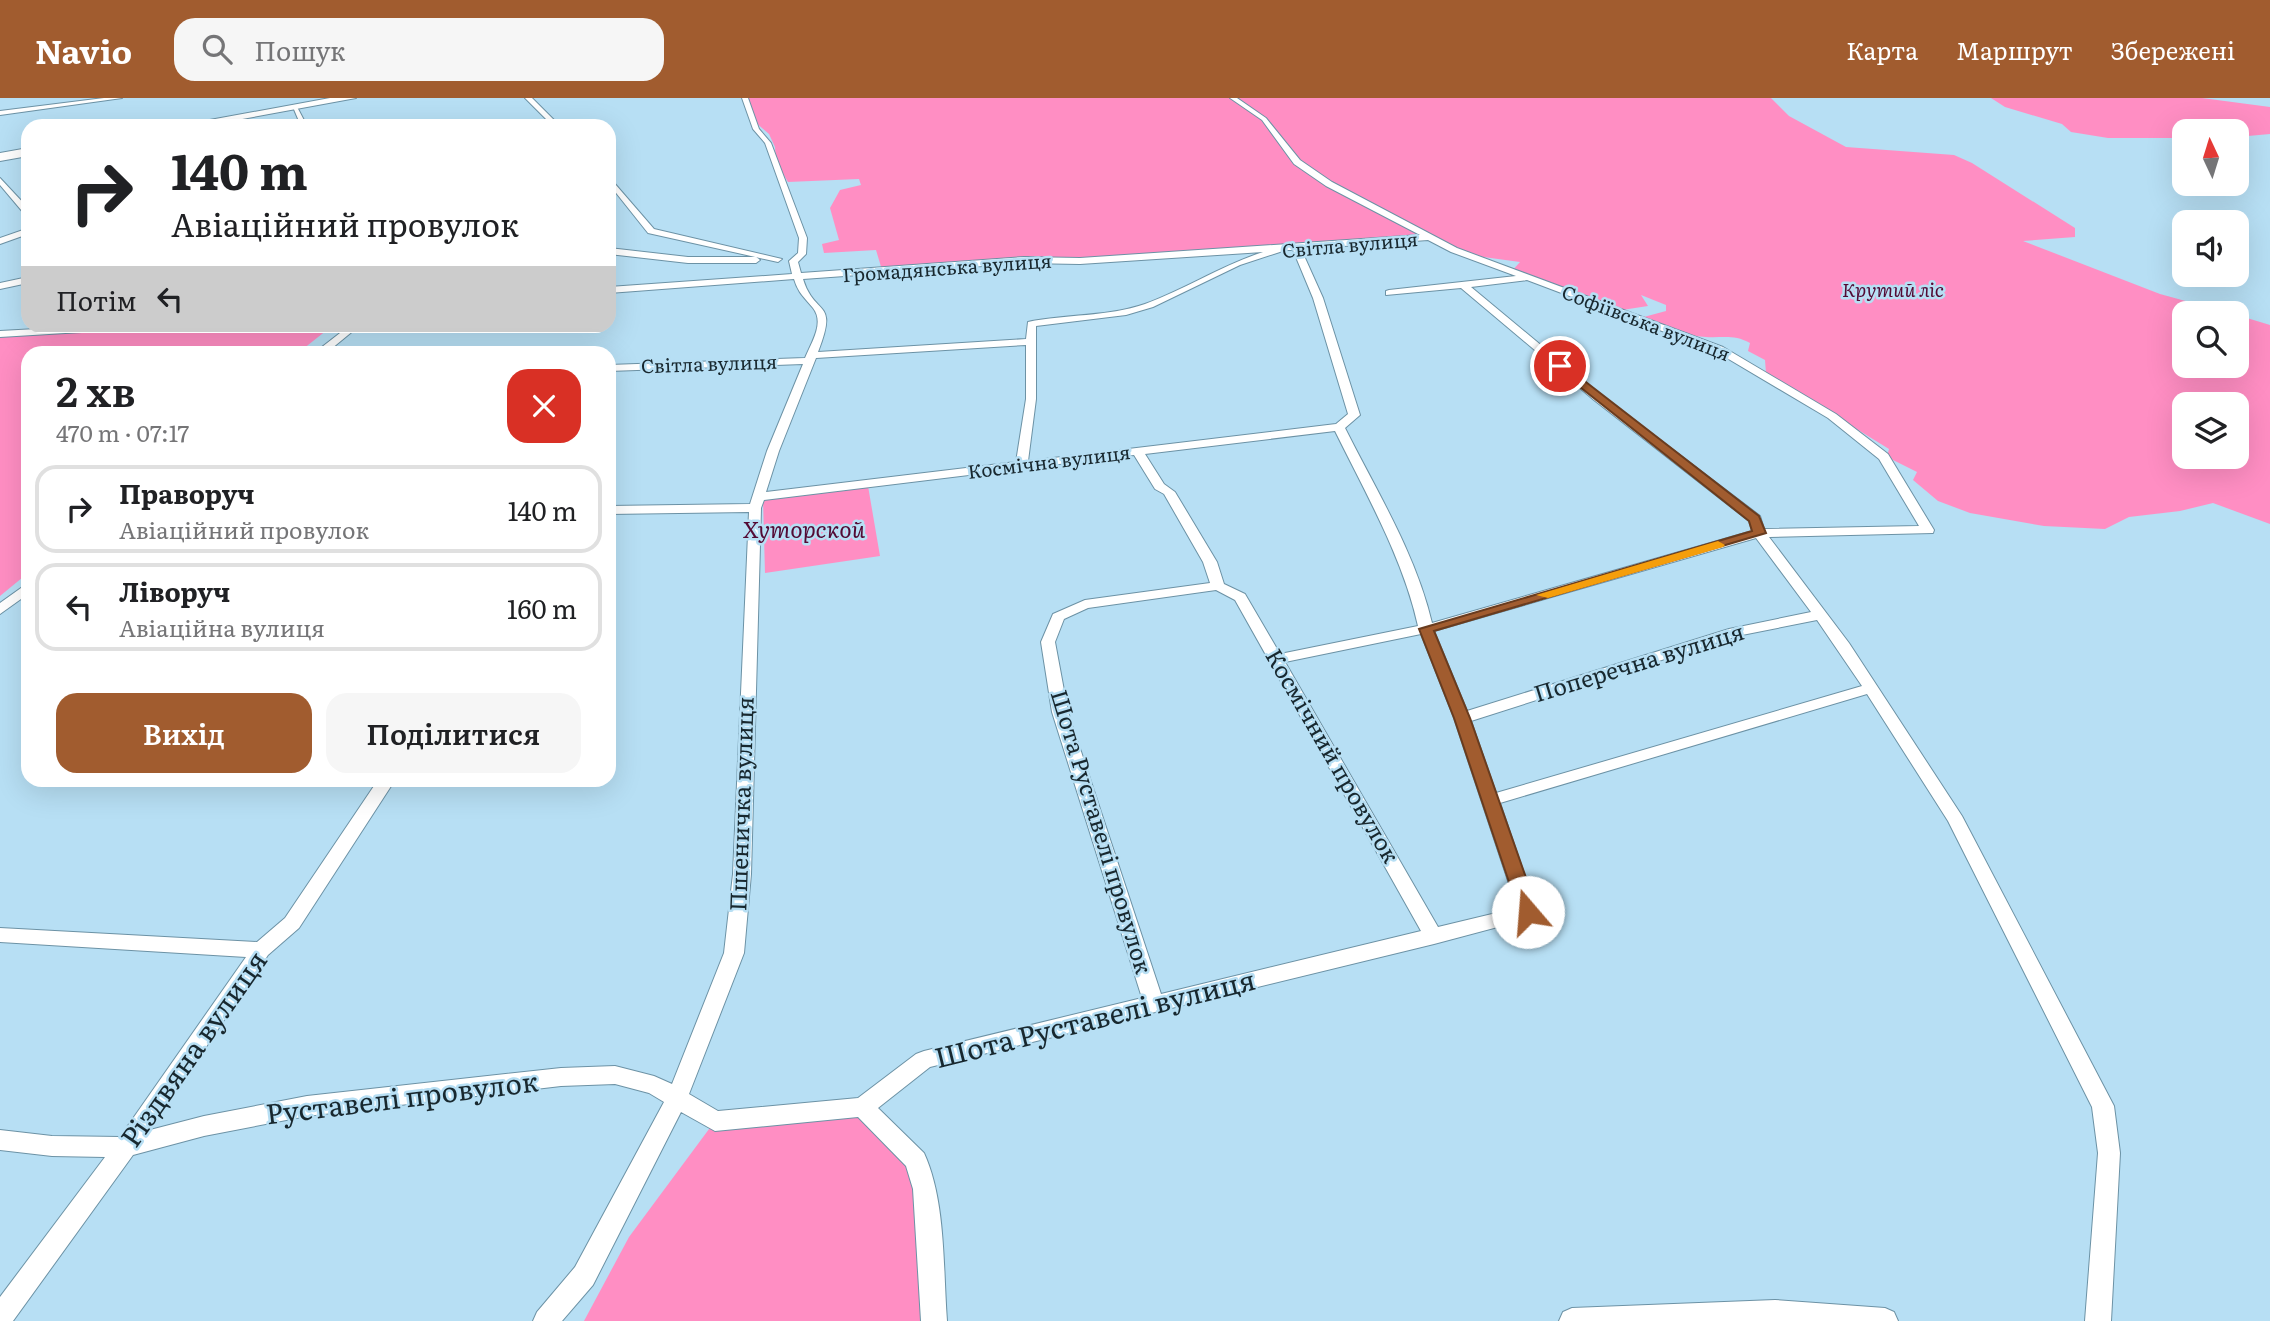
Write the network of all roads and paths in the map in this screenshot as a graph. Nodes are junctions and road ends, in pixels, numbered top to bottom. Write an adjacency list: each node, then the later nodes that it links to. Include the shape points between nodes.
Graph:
1 (119, 98): 7 (street)
2 (350, 98): 6 (highway)
3 (528, 98): 10 (street)
4 (745, 98): 21 (street, via 756,130 768,143 803,238 802,254)
5 (1233, 98): 17 (street, Софіївська вулиця, via 1264,119 1310,172)
6 (296, 107): 8 (highway); 9 (street)
7 (0, 113)
8 (225, 119)
9 (301, 119)
10 (550, 119)
11 (21, 153): 12 (highway)
12 (0, 157)
13 (0, 180): 15 (street)
14 (616, 191): 21 (street, via 651,231)
15 (21, 205)
16 (21, 232): 18 (street)
17 (1429, 237): 19 (street, Світла вулиця); 22 (street, Софіївська вулиця)
18 (0, 241)
19 (1291, 247): 21 (street, Громадянська вулиця, via 1080,261); 31 (street, Світла вулиця, via 1237,263 1150,305 1031,324); 35 (street, via 1318,298 1354,415)
20 (616, 252): 21 (street)
21 (790, 266): 26 (street, Громадянська вулиця); 33 (street, Пшеничка вулиця, via 802,291 821,312 824,327)
22 (1529, 278): 25 (street); 40 (street, Софіївська вулиця, via 1719,349 1832,416 1884,457 1928,530)
23 (21, 282): 24 (street)
24 (0, 286)
25 (1465, 286): 27 (street); 40 (street, via 1598,398 1755,519)
26 (616, 289)
27 (1389, 292)
28 (21, 333): 30 (street)
29 (345, 333): 32 (street)
30 (0, 334)
31 (1030, 342): 33 (street, Світла вулиця); 37 (street, via 1031,399)
32 (328, 346)
33 (811, 358): 34 (street, Світла вулиця); 38 (street, Пшеничка вулиця)
34 (616, 368)
35 (1339, 427): 36 (street, Космічна вулиця); 45 (street, via 1392,534)
36 (1138, 451): 37 (street, Космічна вулиця); 41 (street, via 1159,486 1169,492 1210,562)
37 (1021, 466): 38 (street, Космічна вулиця)
38 (757, 503): 39 (street, Космічна вулиця); 55 (street, Пшеничка вулиця, via 742,874 734,953)
39 (616, 510)
40 (1759, 533): 44 (street); 45 (street)
41 (1218, 586): 46 (street, Космічний провулок, via 1240,597); 54 (street, Шота Руставелі провулок, via 1085,604 1059,617 1048,642 1060,712)
42 (21, 593): 43 (street)
43 (0, 610)
44 (1818, 615): 47 (street); 48 (street, Поперечна вулиця, via 1734,632)
45 (1426, 629): 46 (street); 48 (street)
46 (1278, 659): 52 (street, Космічний провулок)
47 (1872, 688): 50 (street); 64 (street, via 1956,820 2103,1106 2109,1153)
48 (1462, 718): 50 (street)
49 (382, 787): 53 (street, Різдвяна вулиця, via 292,923)
50 (1491, 800): 52 (street, Шота Руставелі вулиця, via 1528,912)
51 (0, 935): 53 (street)
52 (1434, 937): 54 (street, Шота Руставелі вулиця)
53 (261, 950): 58 (street, Різдвяна вулиця)
54 (1154, 1003): 56 (street, Шота Руставелі вулиця, via 923,1060)
55 (677, 1098): 56 (street, via 715,1121); 58 (street, Руставелі провулок, via 654,1085 615,1075 561,1077 307,1106); 60 (street, Пшеничка вулиця, via 584,1276)
56 (863, 1107): 61 (street, via 916,1160 925,1189)
57 (0, 1140): 58 (street, Руставелі провулок)
58 (126, 1147): 59 (street, Різдвяна вулиця)
59 (0, 1318)
60 (546, 1321)
61 (934, 1321)
62 (1572, 1321): 63 (street, via 1775,1313)
63 (1885, 1321)
64 (2098, 1321)

